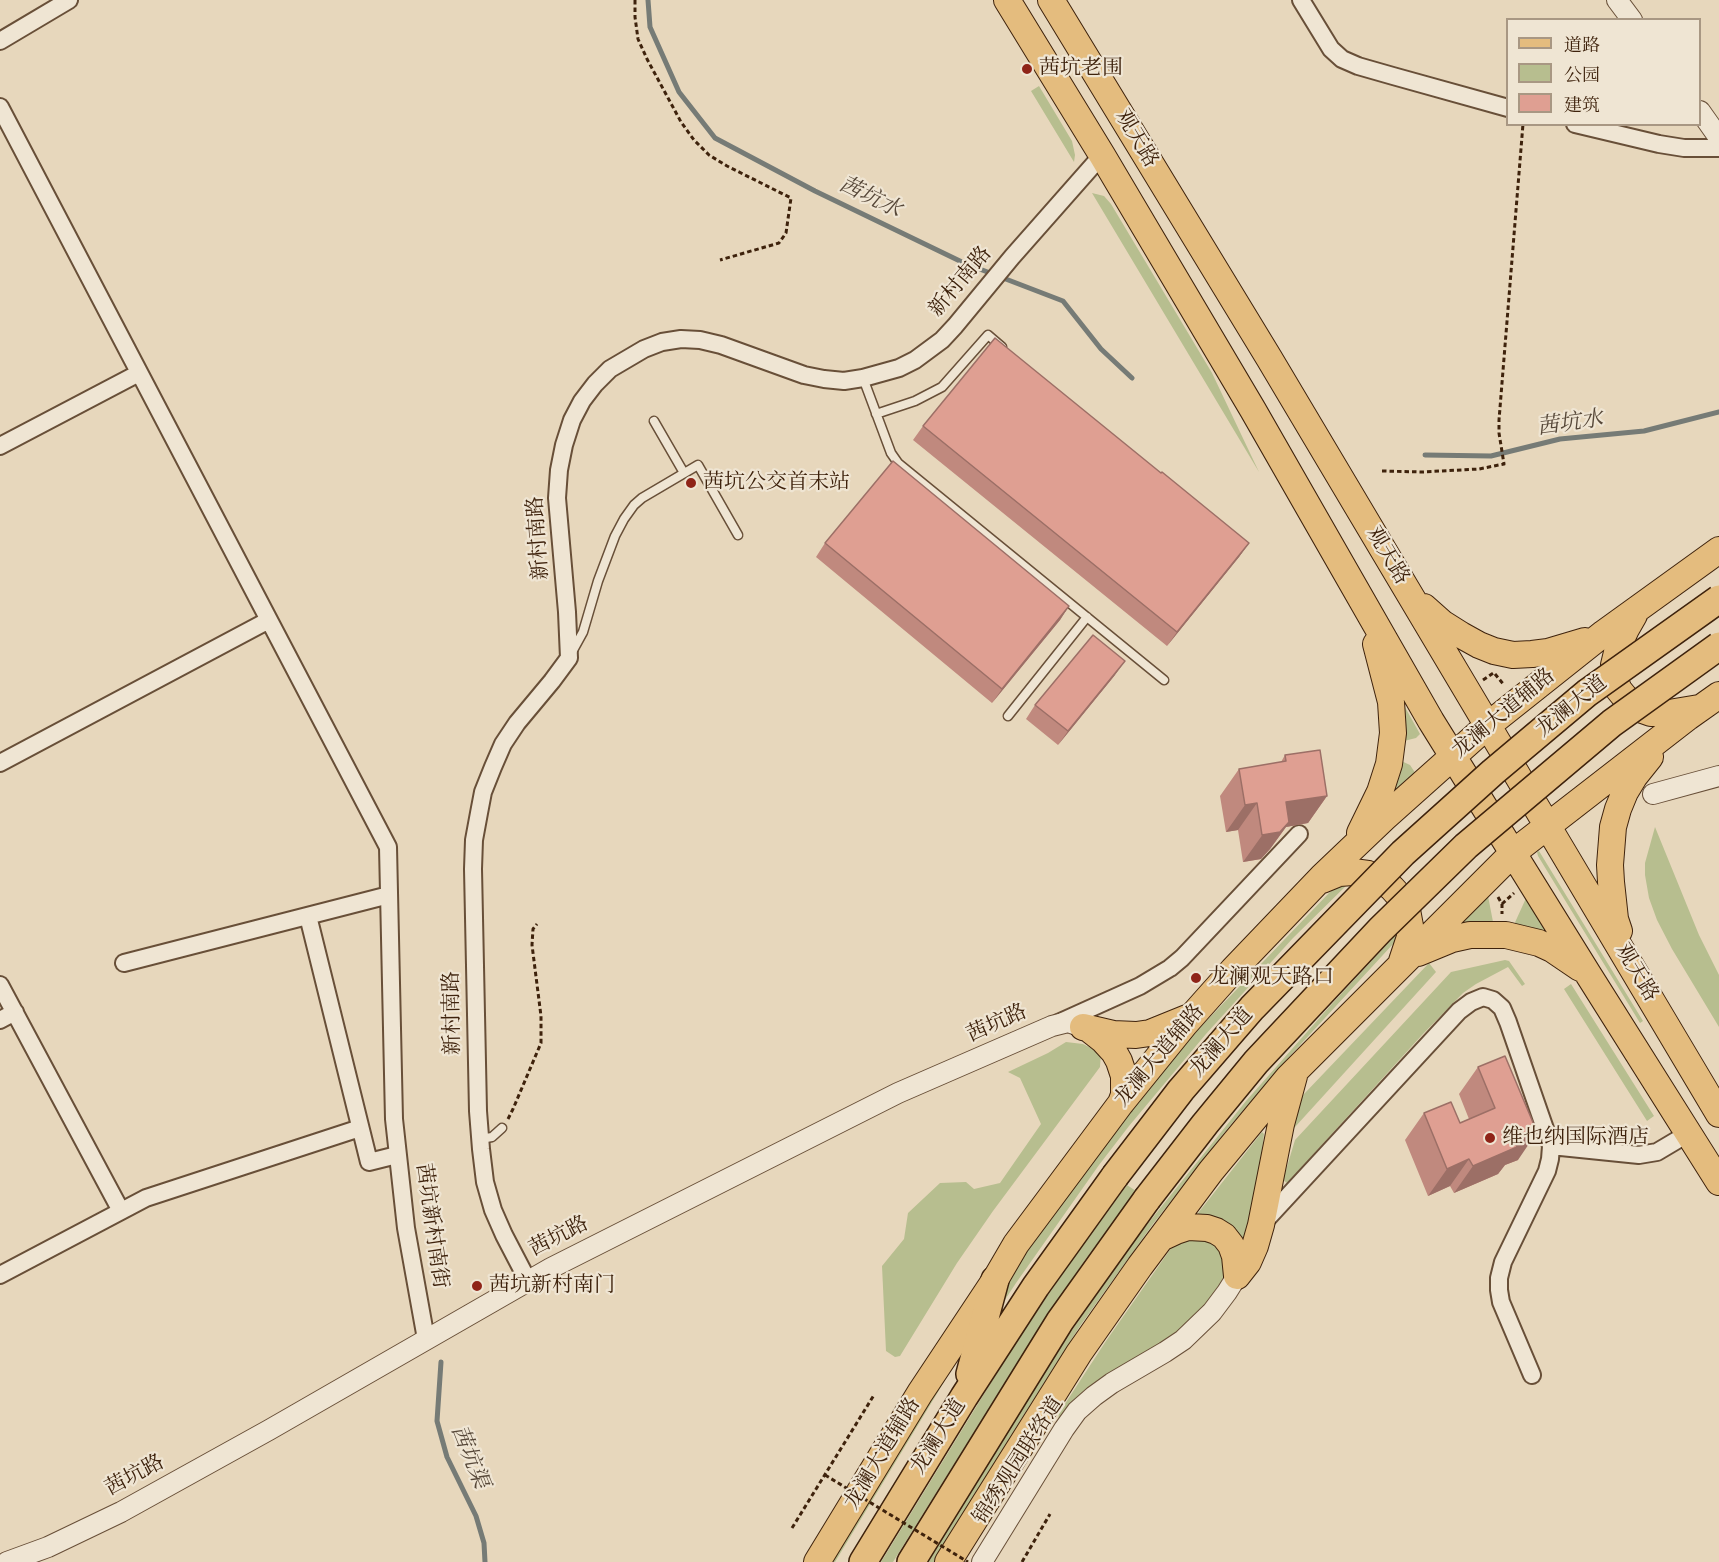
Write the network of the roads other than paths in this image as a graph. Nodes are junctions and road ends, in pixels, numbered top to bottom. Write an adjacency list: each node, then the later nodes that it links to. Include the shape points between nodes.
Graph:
1 (69, 0): 7 (street)
2 (1007, 0): 15 (main road, 观天路)
3 (1051, 0): 25 (main road, 观天路)
4 (1301, 0): 9 (street, via 1331,49 1342,59)
5 (1617, 0): 6 (street)
6 (1630, 18)
7 (0, 41)
8 (0, 107): 11 (street, 茜坑新村南街)
9 (1506, 107)
10 (1701, 112): 13 (street)
11 (4, 125): 17 (street, 茜坑新村南街)
12 (1583, 126): 14 (street, via 1659,144)
13 (1719, 138)
14 (1719, 148)
15 (1102, 155): 18 (street, 新村南路, via 949,333 899,368); 26 (main road, 观天路)
16 (1006, 350): 19 (lane, via 988,335 942,387)
17 (139, 373): 21 (street); 30 (street, 茜坑新村南街)
18 (863, 378): 19 (lane); 33 (street, 新村南路, via 844,381 804,375 721,345 681,339 644,349 610,369 582,401 572,420 559,470 557,498)
19 (876, 414): 29 (lane, via 898,463)
20 (654, 421): 22 (lane)
21 (0, 446)
22 (684, 473): 23 (lane, via 698,465); 33 (lane, via 642,498 624,519 606,556 583,632)
23 (738, 535)
24 (1719, 550): 28 (main road, 龙澜大道辅路)
25 (1401, 580): 31 (main road, via 1442,623 1494,651 1513,655 1548,652); 37 (main road, 观天路)
26 (1357, 592): 38 (main road, 观天路); 45 (main road, via 1383,668 1393,733 1380,792)
27 (1719, 599): 77 (highway, 龙澜大道, bridge, via 1587,693 1493,772 1403,853 1252,1008 1181,1090 1115,1176 1036,1286)
28 (1638, 609): 31 (main road, 龙澜大道辅路); 35 (main road, via 1626,629 1614,665 1619,690 1637,708 1651,712)
29 (1087, 617): 34 (lane); 36 (lane)
30 (269, 620): 39 (street); 47 (street, 茜坑新村南街, via 388,847)
31 (1612, 628): 37 (main road, 龙澜大道辅路)
32 (1719, 646): 81 (highway, 龙澜大道, bridge, via 1612,723 1466,846 1380,930 1256,1062 1147,1199 1060,1321)
33 (569, 658): 64 (street, 新村南路, via 503,744 486,784 474,840)
34 (1164, 680)
35 (1703, 707): 42 (main road); 51 (main road, via 1649,758 1618,809 1610,865 1612,900)
36 (1008, 716)
37 (1487, 726): 38 (main road, 龙澜大道辅路); 42 (main road, 观天路)
38 (1453, 756): 44 (main road, 观天路); 45 (main road, 龙澜大道辅路)
39 (0, 763)
40 (1719, 776): 41 (street)
41 (1653, 794)
42 (1547, 825): 44 (main road); 51 (main road, 观天路)
43 (1299, 834): 56 (street, via 1170,968)
44 (1514, 852): 49 (main road); 52 (main road, 观天路)
45 (1344, 856): 46 (main road, 龙澜大道辅路)
46 (1317, 883): 49 (main road, via 1339,873 1353,872 1381,879 1392,888 1407,910 1410,926); 54 (main road, 龙澜大道辅路)
47 (389, 895): 48 (street); 66 (street, 茜坑新村南街)
48 (308, 916): 50 (street); 61 (street)
49 (1402, 962): 52 (main road, via 1452,939 1506,935 1552,949); 58 (main road)
50 (124, 963)
51 (1631, 965): 60 (main road, 观天路)
52 (1588, 974): 63 (main road, 观天路)
53 (0, 985): 55 (street)
54 (1201, 1006): 57 (main road, via 1177,1024 1150,1034 1123,1035); 59 (main road, 龙澜大道辅路)
55 (7, 1016): 68 (street)
56 (1052, 1026): 57 (street, 茜坑路, via 1068,1022); 74 (street, 茜坑路, via 898,1093)
57 (1083, 1027): 59 (main road, via 1103,1040 1119,1061 1124,1077)
58 (1298, 1068): 69 (main road, via 1281,1124); 70 (main road)
59 (1121, 1103): 73 (main road, 龙澜大道辅路, via 1027,1228)
60 (1719, 1114)
61 (360, 1128): 66 (street, via 369,1162); 68 (street, via 146,1198)
62 (502, 1128): 64 (lane, via 492,1137)
63 (1689, 1133): 65 (street, via 1657,1152 1639,1155); 67 (main road, 观天路)
64 (480, 1139): 74 (street, 新村南路, via 485,1182 494,1210)
65 (1551, 1146): 69 (street, via 1502,1008 1483,997 1459,1011); 76 (street, via 1547,1171 1503,1262 1498,1290)
66 (397, 1155): 75 (street, 茜坑新村南街)
67 (1719, 1182)
68 (122, 1210): 71 (street)
69 (1262, 1225): 72 (main road, via 1248,1262)
70 (1161, 1238): 72 (main road, via 1188,1227 1216,1231 1231,1245); 82 (main road, via 1078,1353)
71 (0, 1275)
72 (1237, 1276): 83 (street, 锦绣观园联络道, via 1212,1312 1183,1340 1112,1383 1077,1412)
73 (995, 1280): 77 (highway); 79 (main road, 龙澜大道辅路, via 920,1393)
74 (528, 1281): 75 (street, 茜坑路)
75 (426, 1339): 78 (street, 茜坑路, via 49,1551)
76 (1532, 1375)
77 (964, 1398): 80 (highway, 龙澜大道)
78 (7, 1562)
79 (817, 1562)
80 (863, 1562)
81 (911, 1562)
82 (948, 1562)
83 (982, 1562)

